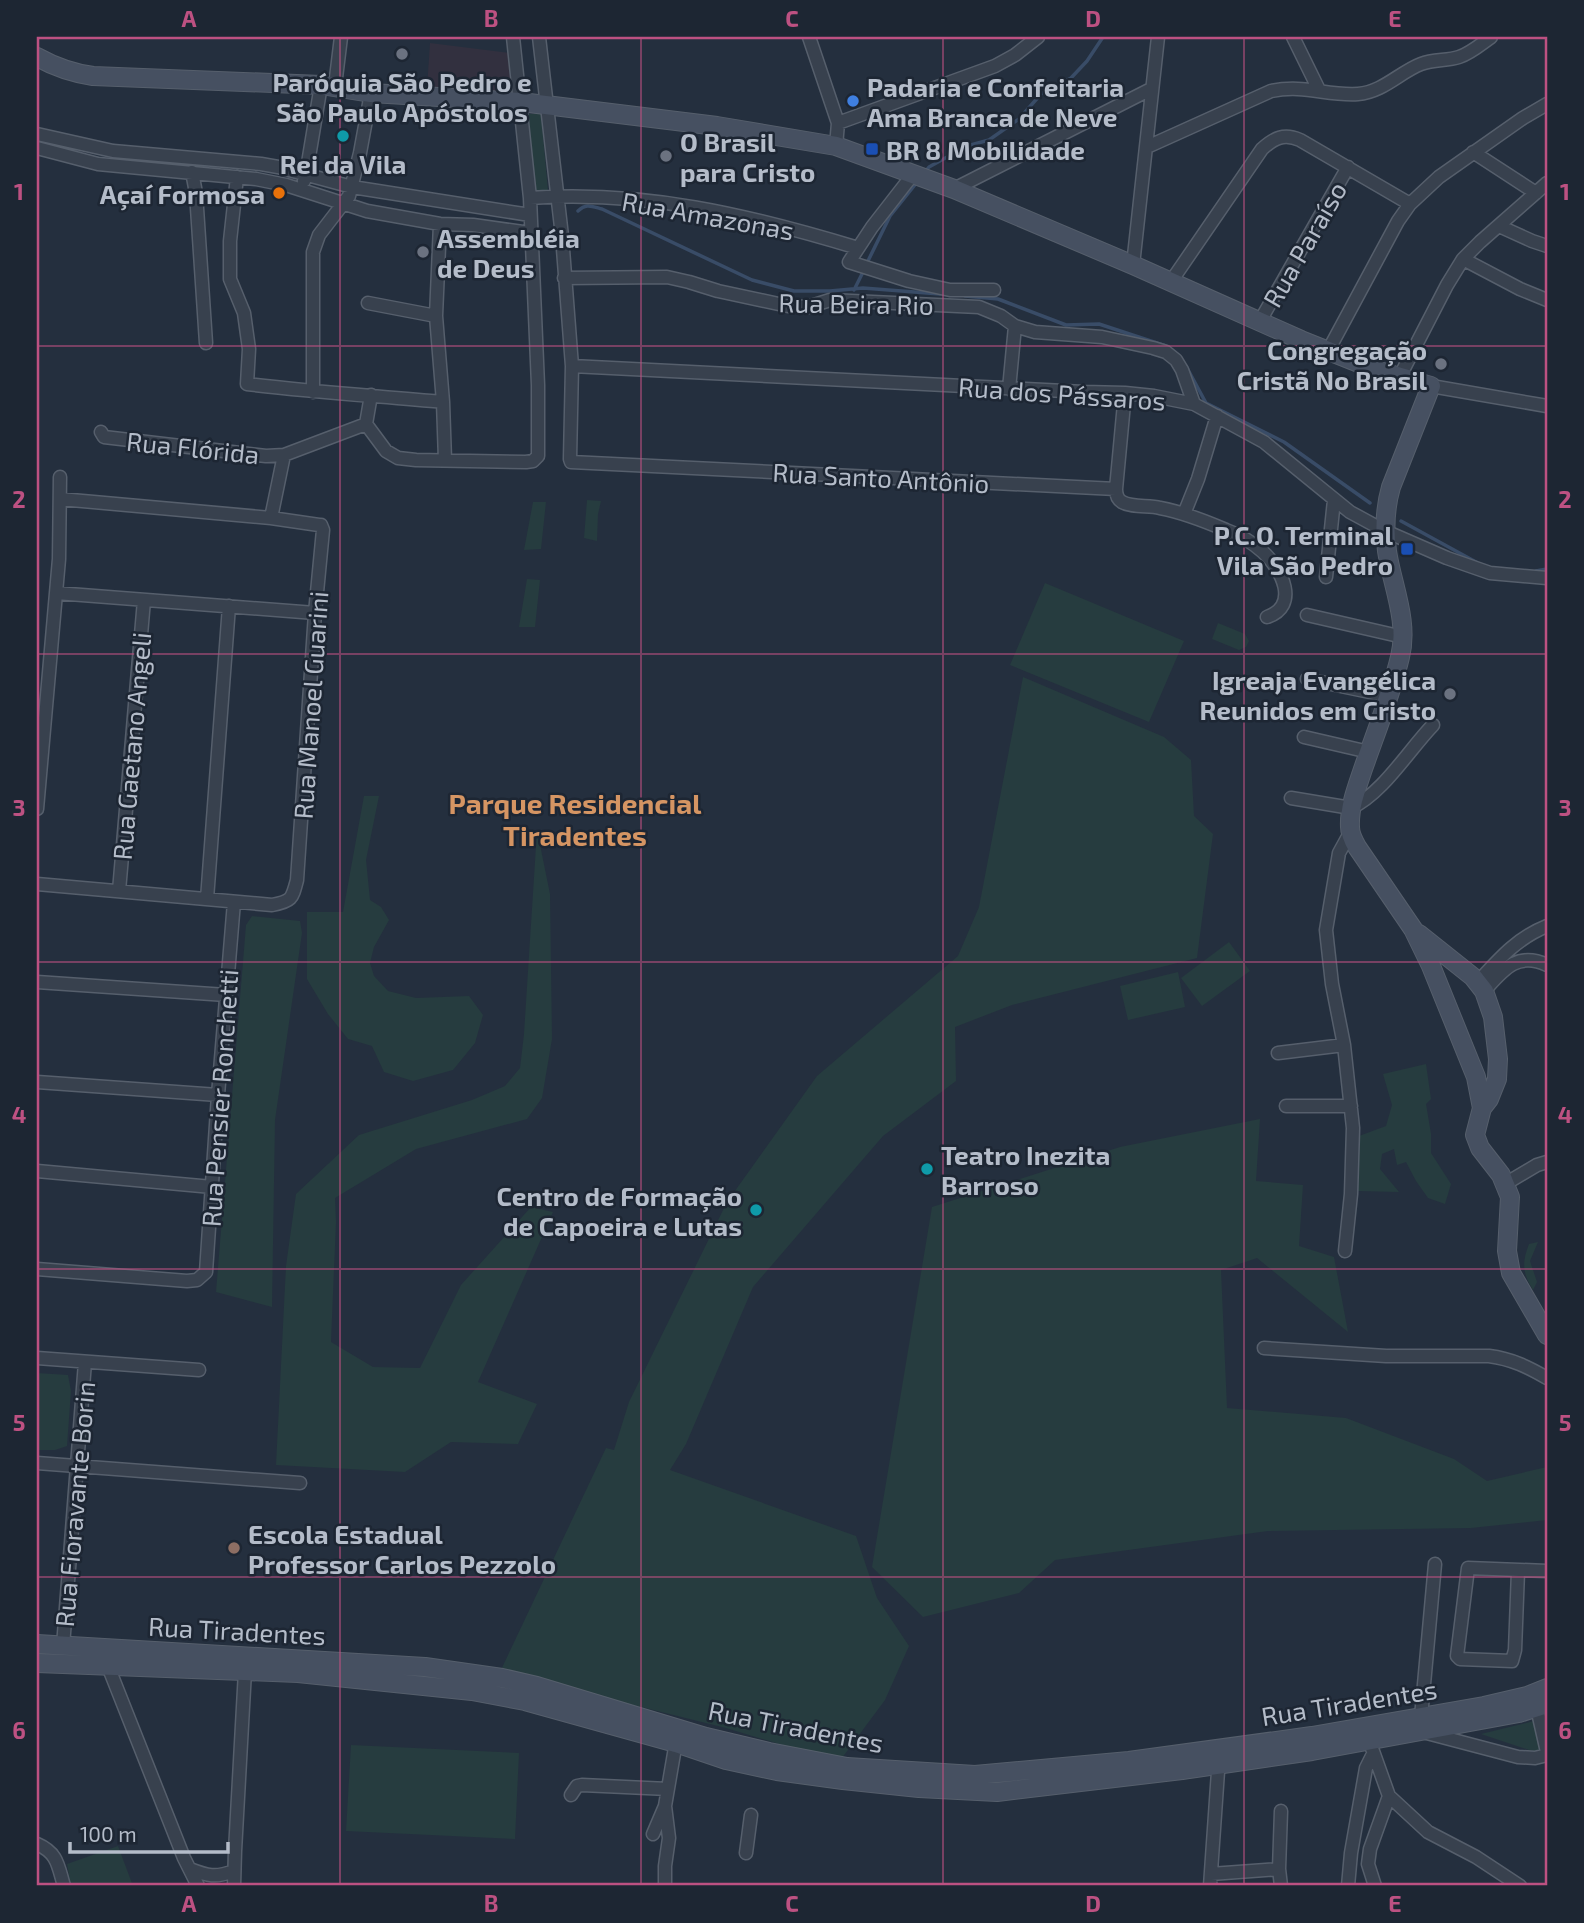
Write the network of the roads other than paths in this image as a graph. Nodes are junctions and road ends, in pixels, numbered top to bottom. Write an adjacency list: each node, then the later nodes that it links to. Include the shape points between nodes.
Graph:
1 (341, 37): 10 (street)
2 (513, 37): 14 (street)
3 (538, 37): 16 (street)
4 (809, 37): 17 (street)
5 (1038, 37): 17 (street, via 995,66)
6 (1157, 37): 11 (street)
7 (1293, 37): 12 (street)
8 (1491, 37): 12 (street, via 1459,57 1418,65 1362,93)
9 (37, 57): 10 (street, via 72,73 93,76)
10 (328, 85): 13 (street); 26 (street)
11 (1151, 89): 20 (street); 29 (street)
12 (1319, 90): 20 (street, via 1271,90)
13 (371, 93): 14 (street); 30 (street)
14 (521, 102): 16 (street); 34 (street)
15 (1547, 104): 22 (street)
16 (546, 106): 19 (street, via 717,125); 33 (street)
17 (838, 123): 19 (street)
18 (37, 134): 26 (street, via 113,151 261,164)
19 (836, 146): 25 (street)
20 (1147, 147): 44 (street)
21 (37, 148): 24 (street, via 99,164)
22 (1473, 152): 32 (street); 36 (street)
23 (1348, 167): 36 (street); 46 (street, via 1291,136 1271,141); 51 (street, Rua Paraíso)
24 (192, 172): 27 (street); 53 (street)
25 (917, 174): 29 (street); 42 (street)
26 (306, 175): 30 (street); 31 (street)
27 (237, 177): 31 (street); 59 (street, via 230,279 244,313 247,384)
28 (1547, 183): 32 (street)
29 (946, 185): 44 (street)
30 (352, 187): 35 (street); 37 (street)
31 (300, 189): 35 (street)
32 (1536, 193): 39 (street)
33 (557, 196): 34 (street, Rua Amazonas); 42 (street, Rua Amazonas, via 616,197 729,213); 45 (street)
34 (530, 198): 37 (street)
35 (344, 204): 38 (street); 59 (street, via 319,235 313,252)
36 (1410, 204): 54 (street)
37 (530, 215): 40 (street)
38 (440, 224): 40 (street); 50 (street)
39 (1499, 226): 41 (street); 43 (street)
40 (530, 233): 69 (street, via 539,451 535,459 526,462)
41 (1547, 246)
42 (858, 248): 47 (street, via 852,263 878,272 950,290)
43 (1463, 259): 48 (street); 56 (street)
44 (1133, 265): 46 (street)
45 (564, 278): 52 (street, Rua Beira Rio, via 667,277 808,307 830,300 979,307); 55 (street)
46 (1170, 282): 51 (street)
47 (994, 290)
48 (1547, 300)
49 (368, 303): 50 (street)
50 (436, 316): 62 (street)
51 (1260, 321): 54 (street)
52 (1015, 326): 58 (street); 63 (street, Rua Beira Rio, via 1102,337 1167,352 1182,370)
53 (206, 343)
54 (1328, 351): 56 (street)
55 (572, 366): 58 (street, Rua dos Pássaros); 71 (street, Rua Santo Antônio, via 573,462)
56 (1400, 376): 57 (street)
57 (1431, 386): 64 (street); 76 (street, via 1391,486)
58 (1009, 389): 60 (street, Rua dos Pássaros)
59 (313, 392): 61 (street)
60 (1125, 393): 63 (street, Rua dos Pássaros); 71 (street)
61 (371, 395): 62 (street); 66 (street)
62 (443, 402): 69 (street)
63 (1194, 404): 65 (street, Rua dos Pássaros)
64 (1547, 406)
65 (1217, 416): 73 (street, Rua dos Pássaros, via 1264,442); 74 (street)
66 (366, 424): 68 (street, Rua Flórida); 69 (street, via 390,455)
67 (101, 432): 68 (street, Rua Flórida, via 104,437)
68 (284, 455): 75 (street)
69 (445, 460)
70 (60, 477): 72 (street)
71 (1116, 489): 74 (street, Rua Santo Antônio, via 1118,499 1125,503)
72 (60, 499): 75 (street); 79 (street)
73 (1334, 500): 76 (street, Rua dos Pássaros); 77 (street)
74 (1184, 514): 84 (street, Rua Santo Antônio, via 1239,536 1270,559 1285,598 1279,611)
75 (271, 518): 82 (street, Rua Manoel Guarini, via 321,525)
76 (1385, 531): 78 (street, Rua dos Pássaros, via 1490,573); 85 (street)
77 (1326, 577)
78 (1547, 578)
79 (56, 593): 80 (street); 90 (street)
80 (144, 600): 81 (street); 97 (street, Rua Gaetano Angeli)
81 (229, 606): 82 (street); 98 (street)
82 (315, 613): 99 (street, Rua Manoel Guarini, via 298,880 292,897 284,903)
83 (1307, 615): 85 (street)
84 (1267, 617)
85 (1403, 637): 87 (street)
86 (1307, 679): 87 (street)
87 (1389, 696): 91 (street)
88 (1433, 725): 93 (street, via 1373,794)
89 (1304, 737): 91 (street)
90 (39, 740): 94 (street)
91 (1369, 752): 93 (street)
92 (1291, 798): 93 (street)
93 (1351, 808): 95 (street)
94 (37, 809)
95 (1350, 833): 101 (street); 108 (street, via 1339,853 1326,930)
96 (37, 884): 97 (street)
97 (119, 891): 98 (street)
98 (207, 900): 99 (street)
99 (234, 902): 107 (street, Rua Pensier Ronchetti)
100 (1547, 926): 106 (street, via 1507,950)
101 (1413, 929): 102 (street); 104 (street)
102 (1448, 957): 104 (street); 106 (street)
103 (1547, 965): 106 (street, via 1522,960)
104 (1431, 966): 111 (street)
105 (37, 982): 107 (street)
106 (1481, 986): 111 (street, via 1493,1017 1498,1059 1497,1079)
107 (226, 995): 112 (street, Rua Pensier Ronchetti)
108 (1344, 1045): 109 (street); 114 (street)
109 (1278, 1053)
110 (37, 1082): 112 (street)
111 (1486, 1089): 117 (street, via 1476,1140)
112 (218, 1095): 118 (street, Rua Pensier Ronchetti)
113 (1286, 1106): 114 (street)
114 (1351, 1107): 119 (street)
115 (1547, 1162): 117 (street)
116 (37, 1171): 118 (street)
117 (1505, 1184): 121 (street, via 1510,1197 1507,1251 1511,1273)
118 (212, 1187): 120 (street, Rua Pensier Ronchetti, via 206,1272 197,1280)
119 (1345, 1251)
120 (37, 1269)
121 (1547, 1335)
122 (1264, 1348): 126 (street, via 1386,1356 1489,1356 1524,1364)
123 (37, 1358): 124 (street)
124 (85, 1362): 125 (street); 128 (street, Rua Fioravante Borin)
125 (199, 1370)
126 (1547, 1378)
127 (37, 1463): 128 (street)
128 (76, 1466): 129 (street); 134 (street, Rua Fioravante Borin)
129 (300, 1483)
130 (1435, 1564): 145 (street)
131 (1518, 1571): 131 (street, via 1512,1661 1460,1659 1467,1570); 132 (street)
132 (1547, 1571)
133 (37, 1644): 134 (street, Rua Tiradentes)
134 (63, 1646): 138 (street, Rua Tiradentes)
135 (37, 1663): 136 (street, Rua Tiradentes)
136 (108, 1666): 137 (street, Rua Tiradentes); 159 (street)
137 (245, 1671): 138 (street, Rua Tiradentes); 161 (street)
138 (387, 1673): 139 (street, Rua Tiradentes, via 425,1667); 141 (street, Rua Tiradentes)
139 (509, 1679): 141 (street); 144 (street, Rua Tiradentes)
140 (1547, 1688): 142 (street, Rua Tiradentes)
141 (501, 1696): 144 (street, Rua Tiradentes)
142 (1510, 1701): 143 (street); 145 (street, Rua Tiradentes)
143 (1544, 1703): 145 (street, Rua Tiradentes); 148 (street, Rua Tiradentes)
144 (575, 1707): 146 (street, Rua Tiradentes)
145 (1421, 1724): 147 (street, Rua Tiradentes); 148 (street, Rua Tiradentes, via 1518,1757); 149 (street, Rua Tiradentes, via 1312,1736)
146 (677, 1736): 149 (street, Rua Tiradentes, via 769,1752 839,1773 879,1770 975,1775); 150 (street)
147 (1371, 1747): 149 (street, Rua Tiradentes); 152 (street); 168 (street)
148 (1547, 1753)
149 (1219, 1757): 162 (street)
150 (668, 1789): 151 (street, via 582,1785); 153 (street)
151 (571, 1795)
152 (1389, 1796): 169 (street, via 1369,1857); 170 (street, via 1428,1832)
153 (665, 1806): 156 (street); 166 (street, via 669,1838)
154 (1281, 1811): 160 (street)
155 (751, 1815): 158 (street)
156 (653, 1834)
157 (37, 1844): 163 (street, via 57,1860)
158 (746, 1853)
159 (190, 1869): 161 (street, via 207,1876); 164 (street)
160 (1279, 1870): 162 (street); 167 (street)
161 (234, 1871): 165 (street)
162 (1210, 1880)
163 (64, 1886)
164 (198, 1886)
165 (234, 1886)
166 (664, 1886)
167 (1281, 1886)
168 (1348, 1886)
169 (1375, 1886)
170 (1520, 1886)

